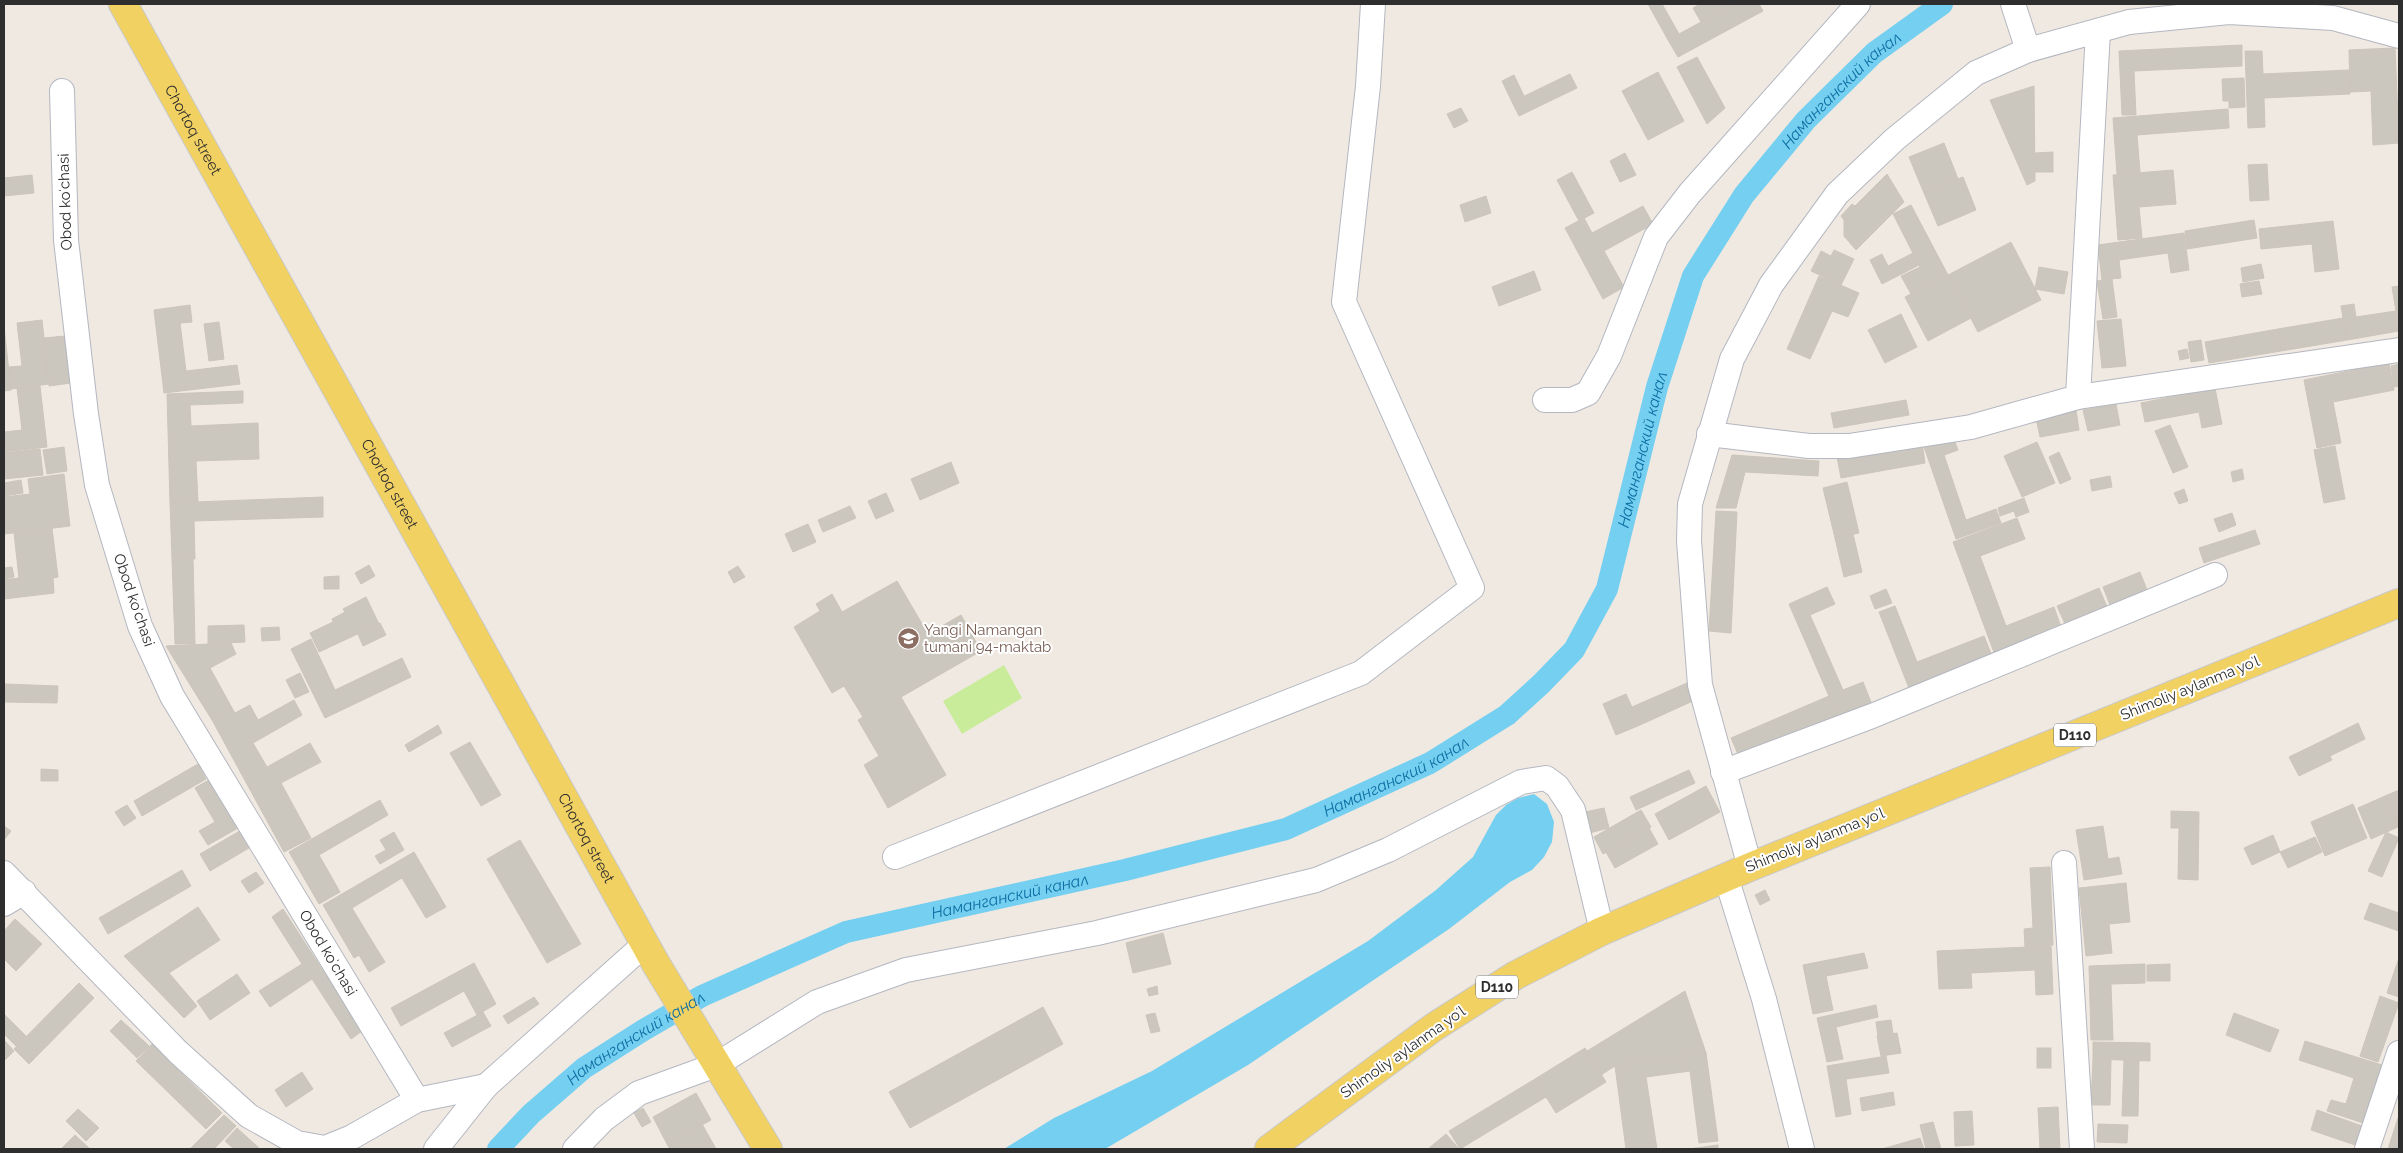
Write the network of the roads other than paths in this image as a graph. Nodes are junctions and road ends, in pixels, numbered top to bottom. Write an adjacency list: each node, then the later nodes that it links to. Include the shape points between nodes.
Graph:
1 (123, 4): 24 (main road, Chortoq street)
2 (1373, 4): 16 (street, via 1368,86 1344,302 1472,588 1361,673)
3 (1858, 4): 11 (street, via 1703,178 1656,237 1609,356 1588,393 1572,400)
4 (2013, 4): 7 (street)
5 (2098, 31): 6 (street, via 2129,22 2229,12 2333,18); 7 (street); 10 (street)
6 (2399, 36)
7 (2025, 42): 12 (street, via 1976,74 1895,139 1837,194 1771,285 1732,359)
8 (62, 91): 28 (street, Obod koʻchasi, via 66,240 86,414 97,485 140,626 172,696)
9 (2399, 350): 10 (street)
10 (2078, 397): 12 (street, via 1971,427 1848,446 1809,446)
11 (1545, 400)
12 (1709, 434): 15 (street, via 1690,504 1689,541 1700,685)
13 (2215, 575): 15 (street, via 1872,716)
14 (2399, 602): 18 (main road, Shimoliy aylanma yoʻl / D110)
15 (1723, 772): 18 (street)
16 (895, 856)
17 (2064, 864): 34 (street)
18 (1750, 867): 20 (main road, Shimoliy aylanma yoʻl / D110)
19 (4, 874): 21 (street)
20 (1726, 878): 23 (main road, Shimoliy aylanma yoʻl / D110); 33 (street, via 1764,999)
21 (24, 892): 22 (street); 28 (street, via 178,1052 249,1116 297,1143 325,1148 352,1137)
22 (4, 904)
23 (1602, 930): 26 (street, via 1574,810 1557,786 1546,778 1521,782 1388,850 1316,880 1097,933 906,970 817,1002); 32 (main road, Shimoliy aylanma yoʻl / D110, via 1516,975 1434,1027)
24 (650, 954): 26 (main road, Chortoq street); 27 (street)
25 (2399, 1053): 35 (street)
26 (713, 1059): 30 (street, via 639,1093 604,1119); 31 (main road, Chortoq street)
27 (486, 1086): 28 (street); 29 (street)
28 (417, 1100)
29 (436, 1149)
30 (575, 1149)
31 (768, 1149)
32 (1269, 1149)
33 (1802, 1149)
34 (2082, 1149)
35 (2367, 1149)

